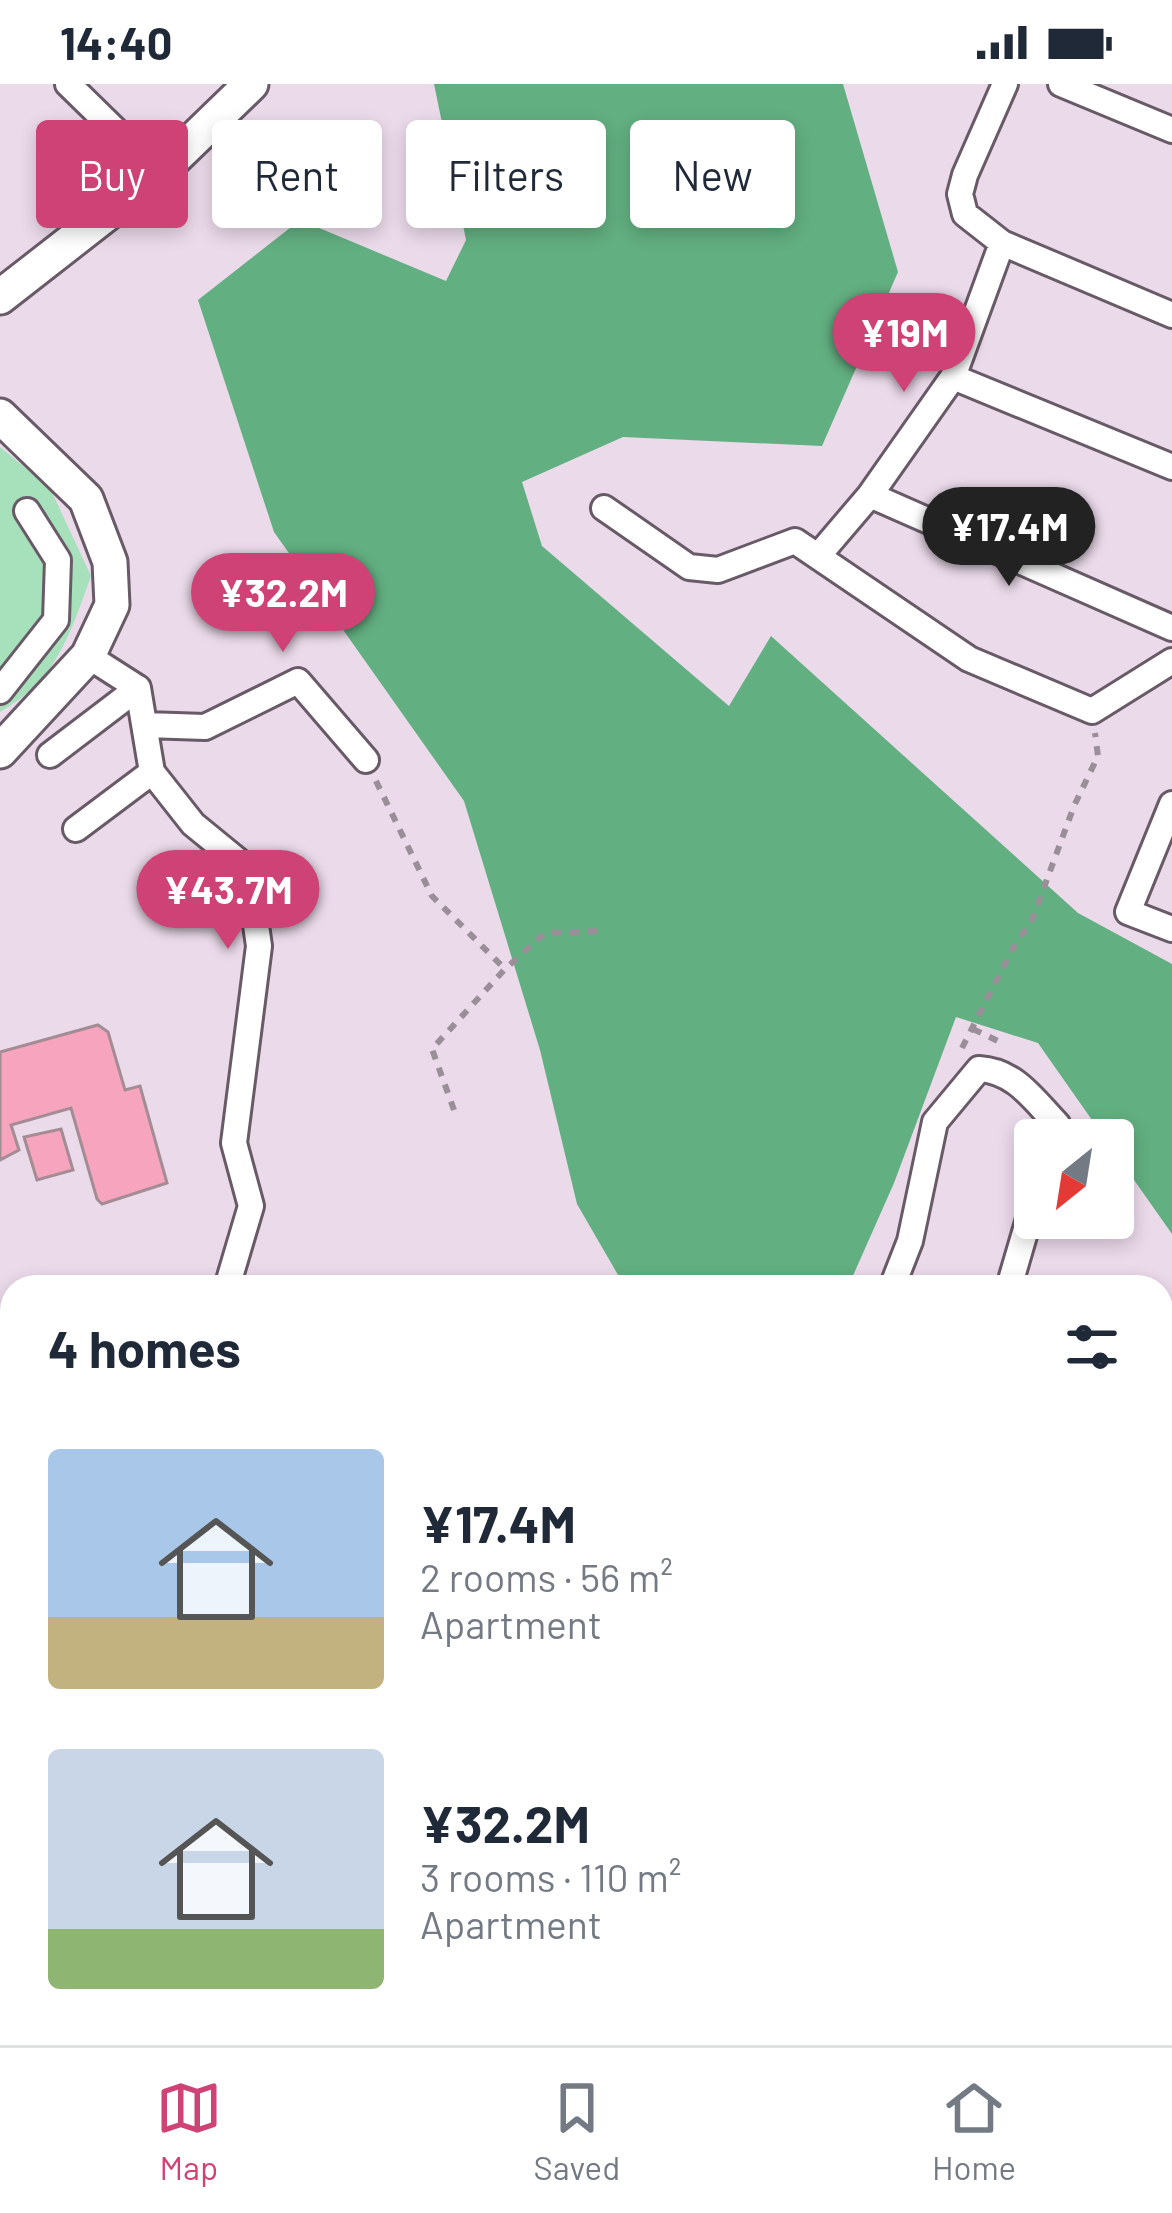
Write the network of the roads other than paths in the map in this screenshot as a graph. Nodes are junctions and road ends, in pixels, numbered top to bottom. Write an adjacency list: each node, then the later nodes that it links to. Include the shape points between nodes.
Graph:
1 (68, 84): 5 (street)
2 (251, 84): 7 (street)
3 (1004, 84): 9 (street, via 960,194 964,214)
4 (1061, 84): 6 (street)
5 (105, 120)
6 (1172, 130)
7 (188, 145)
8 (88, 228): 10 (street)
9 (1002, 243): 11 (street); 12 (street)
10 (0, 297)
11 (1172, 315)
12 (953, 377): 14 (street); 15 (street)
13 (0, 416): 20 (street, via 86,500 100,531 112,604)
14 (1172, 467)
15 (870, 495): 18 (street); 19 (street)
16 (604, 508): 18 (street, via 689,568 718,570 795,542)
17 (27, 511): 23 (street, via 58,560 56,620)
18 (818, 556): 21 (street, via 969,659 1091,711)
19 (1172, 628)
20 (88, 656): 22 (street); 25 (street)
21 (1172, 661)
22 (138, 688): 24 (street); 26 (street)
23 (0, 691)
24 (146, 725): 27 (street, via 205,727 298,682); 28 (street)
25 (6, 733)
26 (50, 755)
27 (366, 760)
28 (152, 772): 30 (street); 34 (street, via 193,824 248,869 259,946 234,1143 251,1206)
29 (1172, 804): 31 (street, via 1128,911)
30 (76, 829)
31 (1172, 929)
32 (1052, 1119): 35 (street, via 1012,1077 979,1069 935,1122)
33 (1023, 1239): 36 (street)
34 (231, 1275)
35 (897, 1275)
36 (1013, 1275)

